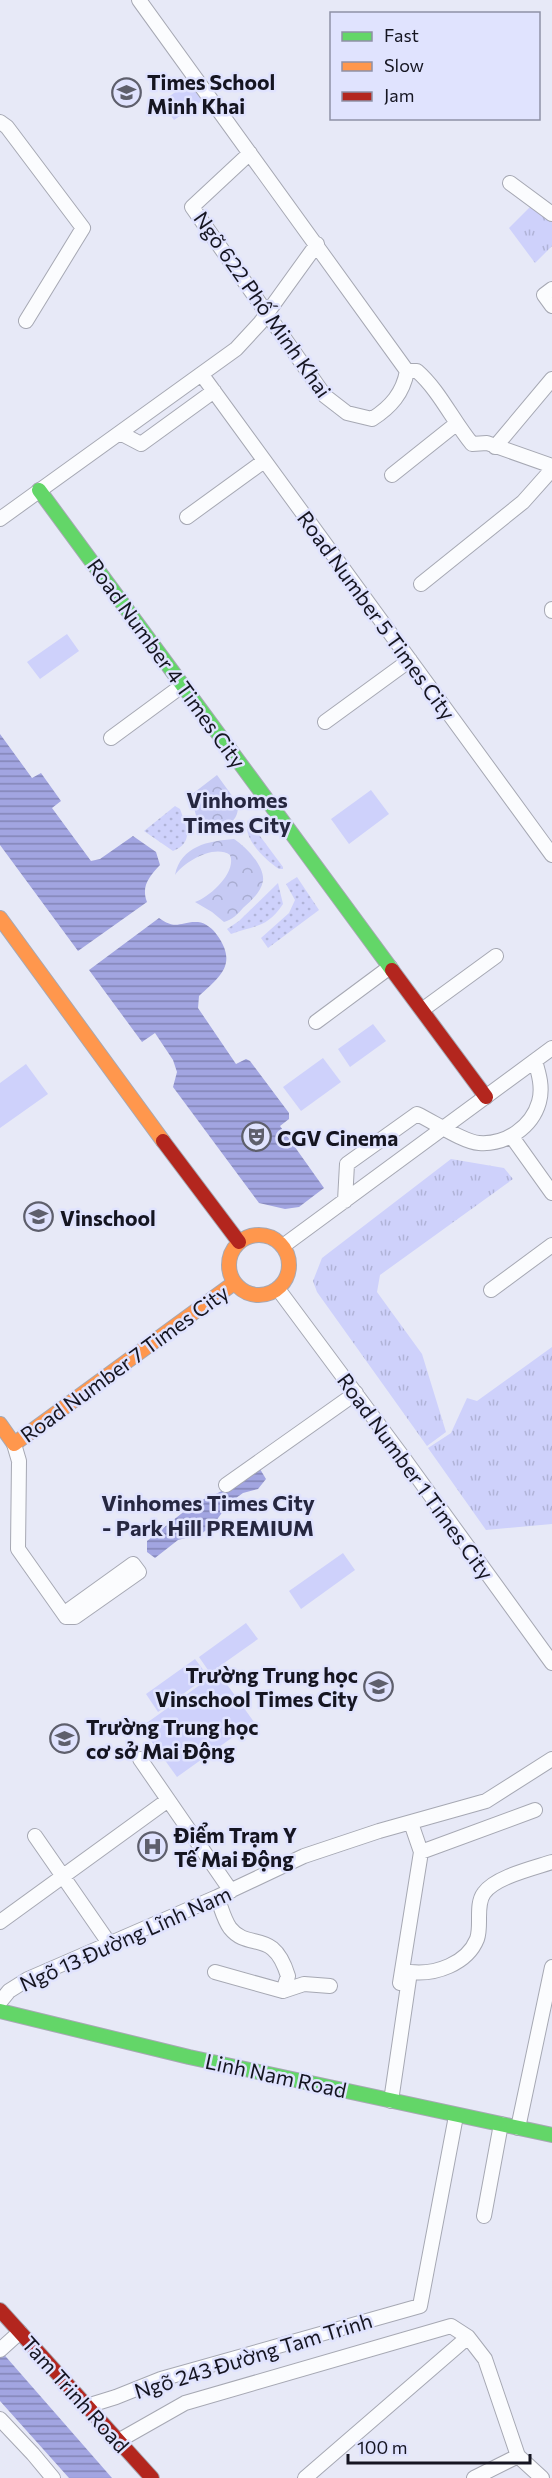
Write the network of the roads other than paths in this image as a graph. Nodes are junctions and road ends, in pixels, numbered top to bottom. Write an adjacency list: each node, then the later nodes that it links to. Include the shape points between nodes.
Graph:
1 (139, 0): 3 (street)
2 (0, 122): 10 (street, via 83,228)
3 (250, 153): 6 (street); 9 (street, Ngõ 622 Phố Minh Khai, via 192,207)
4 (510, 183): 5 (street)
5 (552, 214)
6 (317, 244): 9 (street); 11 (street)
7 (552, 289): 8 (street, via 544,295)
8 (552, 306)
9 (268, 312): 11 (street, Ngõ 622 Phố Minh Khai, via 326,396 347,413 372,419 389,408 405,385); 12 (street, via 247,338)
10 (26, 321)
11 (407, 371): 15 (street, via 417,371 426,379)
12 (202, 375): 14 (street, Road Number 5 Times City); 16 (street)
13 (552, 379): 17 (street)
14 (214, 391): 16 (street, via 141,444); 18 (street, Road Number 5 Times City)
15 (456, 424): 17 (street, via 472,444); 20 (street)
16 (120, 433): 21 (street)
17 (495, 447): 19 (street)
18 (264, 461): 22 (street); 25 (street, Road Number 5 Times City)
19 (552, 466): 24 (street, via 523,502)
20 (392, 475)
21 (39, 490): 23 (street); 26 (street, Road Number 4 Times City)
22 (188, 517)
23 (0, 519)
24 (421, 584)
25 (410, 660): 27 (street); 29 (street, Road Number 5 Times City)
26 (183, 685): 28 (street); 32 (street, Road Number 4 Times City)
27 (325, 722)
28 (111, 738)
29 (552, 855)
30 (0, 918): 42 (street)
31 (496, 956): 33 (street)
32 (390, 967): 33 (street, Road Number 4 Times City); 34 (street)
33 (422, 1010): 37 (street, Road Number 4 Times City)
34 (316, 1022)
35 (552, 1048): 36 (street)
36 (535, 1061): 37 (street); 39 (street, via 541,1080 539,1101 531,1120)
37 (486, 1097): 38 (street)
38 (445, 1127): 39 (street, via 460,1138 479,1143); 41 (street); 41 (street, via 417,1113 347,1164)
39 (512, 1137): 40 (street)
40 (552, 1193)
41 (345, 1201): 44 (street)
42 (239, 1242): 44 (street, via 258,1234 276,1239); 45 (street, via 229,1260)
43 (552, 1245): 47 (street)
44 (283, 1246): 46 (street, via 290,1269)
45 (234, 1282): 46 (street, via 254,1295 267,1295); 50 (street, Road Number 7 Times City)
46 (278, 1289): 48 (street, Road Number 1 Times City)
47 (491, 1290)
48 (356, 1393): 51 (street); 53 (street, Road Number 1 Times City)
49 (0, 1424): 50 (street)
50 (14, 1444): 52 (street, via 20,1461 18,1549)
51 (226, 1485)
52 (66, 1617): 52 (street, via 75,1617 139,1572 133,1564 69,1610)
53 (552, 1663)
54 (552, 1759): 58 (street, Ngõ 13 Đường Lĩnh Nam, via 486,1802)
55 (140, 1760): 56 (street)
56 (168, 1800): 62 (street); 63 (street)
57 (534, 1810): 60 (street)
58 (411, 1823): 60 (street); 63 (street, Ngõ 13 Đường Lĩnh Nam, via 304,1856)
59 (35, 1836): 62 (street)
60 (421, 1852): 73 (street)
61 (552, 1862): 73 (street, via 490,1886 482,1895 477,1938 454,1964 423,1974 410,1972)
62 (63, 1877): 65 (street); 66 (street)
63 (231, 1891): 64 (street, Ngõ 13 Đường Lĩnh Nam)
64 (217, 1897): 66 (street, Ngõ 13 Đường Lĩnh Nam); 70 (street, via 233,1931 264,1942 276,1951 288,1976)
65 (0, 1922)
66 (109, 1942): 71 (street, Ngõ 13 Đường Lĩnh Nam, via 28,1979)
67 (552, 1967): 76 (street)
68 (215, 1972): 70 (street)
69 (330, 1986): 70 (street, via 304,1984)
70 (283, 1991)
71 (0, 2002)
72 (0, 2011): 73 (street, Linh Nam Road)
73 (386, 2099): 74 (street, Linh Nam Road)
74 (456, 2116): 75 (street, Linh Nam Road); 83 (street, Ngõ 243 Đường Tam Trinh, via 420,2306 161,2379)
75 (501, 2124): 76 (street, Linh Nam Road); 78 (street)
76 (518, 2128): 77 (street, Linh Nam Road)
77 (552, 2135)
78 (484, 2216)
79 (0, 2310): 80 (street, Tam Trinh Road)
80 (20, 2332): 82 (street); 83 (street, Tam Trinh Road)
81 (468, 2337): 85 (street, via 451,2326 185,2403); 86 (street, via 485,2359); 89 (street)
82 (4, 2346)
83 (87, 2406): 85 (street, Tam Trinh Road)
84 (0, 2419): 87 (street)
85 (118, 2441): 88 (street, Tam Trinh Road)
86 (518, 2456): 90 (street); 91 (street)
87 (53, 2478)
88 (152, 2478)
89 (305, 2478)
90 (474, 2478)
91 (542, 2478)

